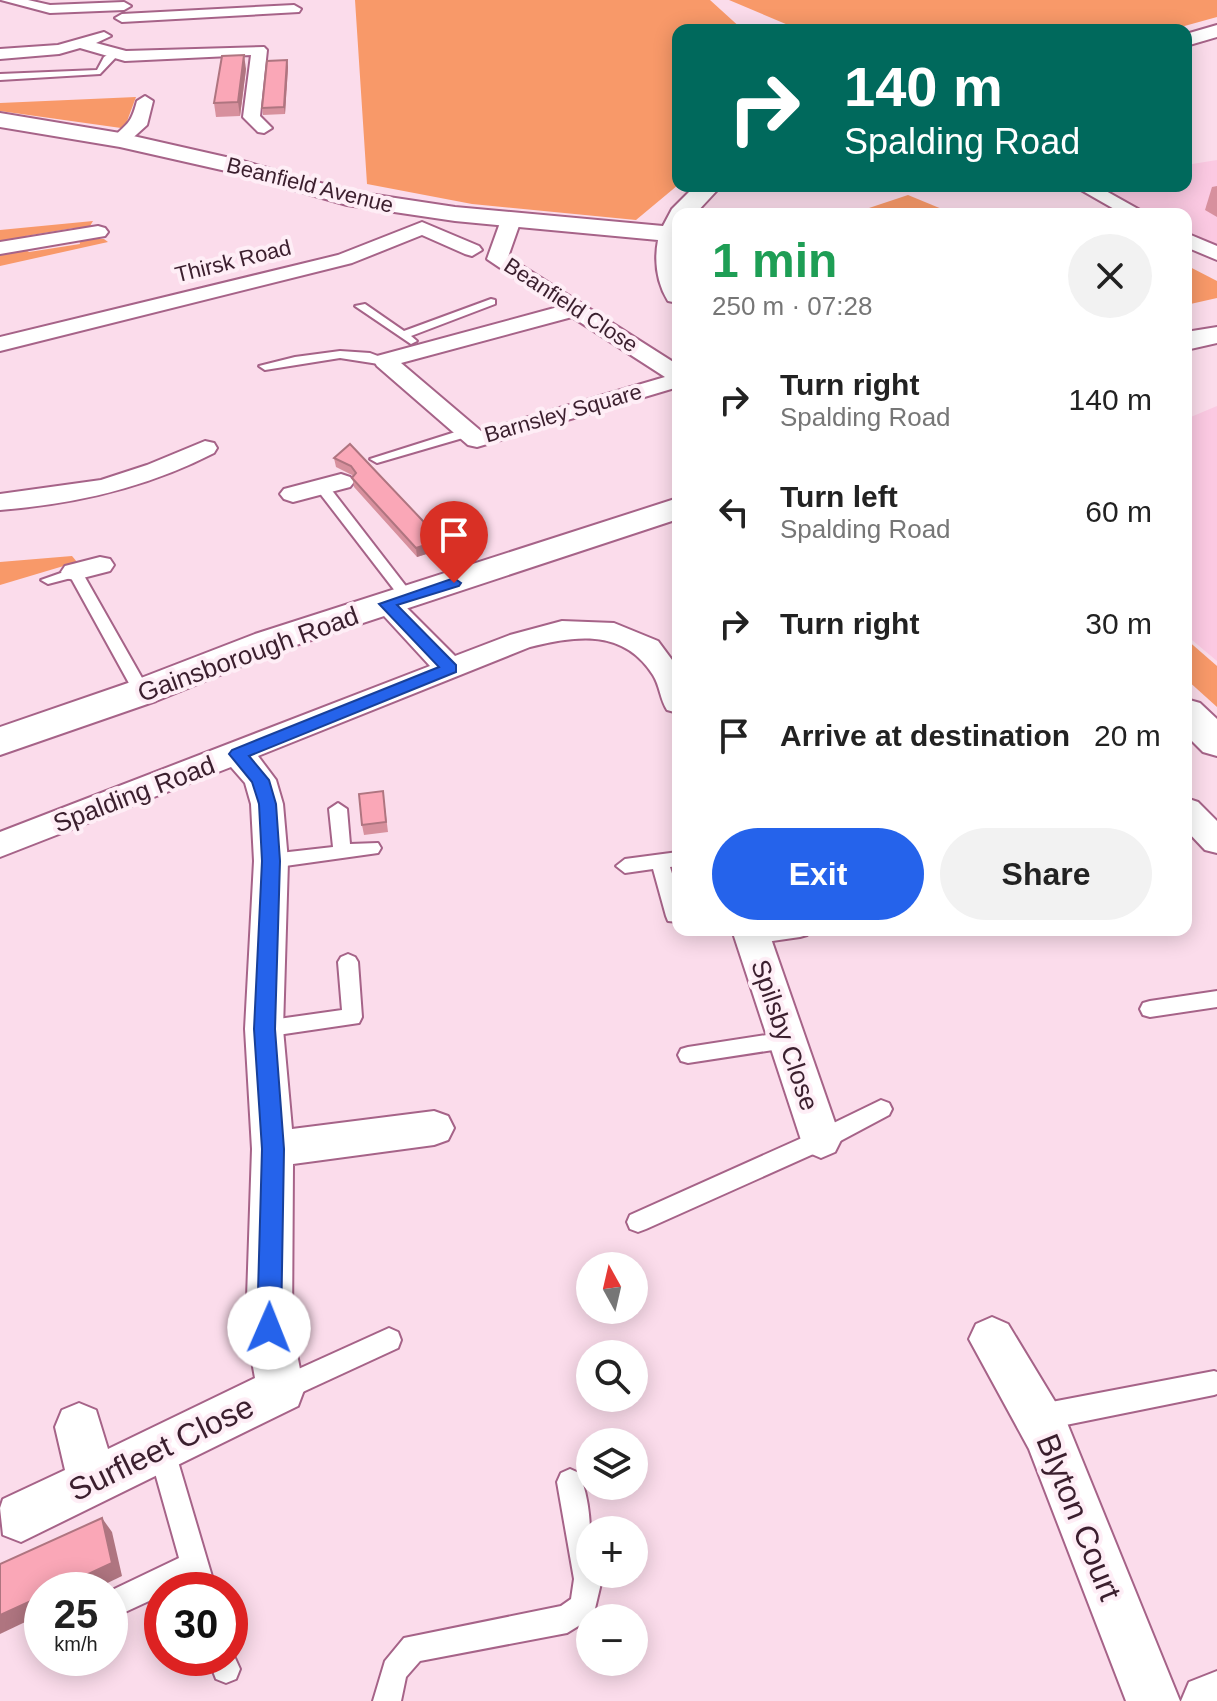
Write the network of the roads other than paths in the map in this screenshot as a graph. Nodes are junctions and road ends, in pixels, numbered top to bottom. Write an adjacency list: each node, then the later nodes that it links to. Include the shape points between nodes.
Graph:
1 (8, 0): 2 (street, via 50,9)
2 (124, 8): 3 (street); 6 (street, via 119,27)
3 (294, 9)
4 (1217, 31): 5 (street)
5 (1192, 38)
6 (83, 44): 7 (street); 8 (street)
7 (0, 54)
8 (115, 54): 9 (lane, via 100,72); 12 (street, via 267,49 251,117)
9 (0, 77)
10 (145, 101): 13 (street, via 139,125)
11 (0, 120): 13 (street, Beanfield Avenue)
12 (264, 128)
13 (120, 140): 18 (street, Beanfield Avenue, via 347,198)
14 (704, 192): 16 (street)
15 (1095, 192): 17 (street)
16 (690, 208)
17 (1126, 208)
18 (511, 220): 19 (street, Beanfield Avenue); 29 (street, Beanfield Close, via 497,259)
19 (672, 223)
20 (98, 232): 23 (street)
21 (672, 237): 26 (street, via 667,251)
22 (1192, 242): 25 (street)
23 (0, 248)
24 (472, 250): 33 (street, Thirsk Road, via 413,224 345,259)
25 (1217, 254)
26 (672, 281)
27 (491, 302): 30 (lane)
28 (361, 306): 30 (lane)
29 (576, 309): 34 (street); 37 (street, Beanfield Close)
30 (405, 334): 34 (lane)
31 (1217, 335): 32 (street)
32 (1192, 340)
33 (0, 344)
34 (421, 351): 35 (street)
35 (385, 361): 36 (lane, via 343,352); 39 (street, Barnsley Square)
36 (265, 366)
37 (672, 373)
38 (672, 379): 39 (street, Barnsley Square, via 477,440)
39 (468, 432): 41 (lane)
40 (205, 448): 44 (street, via 100,489)
41 (377, 459)
42 (331, 484): 43 (street); 47 (lane)
43 (293, 494)
44 (0, 502)
45 (672, 510): 47 (street, Gainsborough Road)
46 (48, 580): 50 (lane, via 88,569)
47 (397, 600): 48 (street); 50 (street, Gainsborough Road, via 268,642)
48 (450, 669): 49 (street, via 562,630 604,629 648,647); 54 (street, Spalding Road)
49 (672, 684)
50 (142, 692): 52 (street, Gainsborough Road)
51 (1192, 718): 53 (street)
52 (0, 741)
53 (1217, 742)
54 (238, 754): 56 (street, Spalding Road); 59 (street, Surfleet Close, via 264,792)
55 (338, 809): 58 (lane)
56 (0, 845)
57 (372, 848): 58 (lane)
58 (342, 852): 59 (lane)
59 (271, 861): 67 (street, Surfleet Close)
60 (669, 861): 61 (lane); 62 (lane)
61 (625, 866)
62 (672, 888)
63 (752, 936): 68 (street, Spilsby Close)
64 (348, 962): 67 (lane, via 352,1017)
65 (1217, 999): 66 (lane)
66 (1150, 1009)
67 (264, 1029): 73 (street, Surfleet Close)
68 (786, 1040): 69 (lane); 72 (street, Spilsby Close)
69 (688, 1055)
70 (881, 1109): 72 (lane)
71 (434, 1128): 73 (street)
72 (821, 1140): 74 (lane)
73 (273, 1149): 78 (street, Surfleet Close, via 269,1328)
74 (638, 1222)
75 (992, 1339): 79 (street, Blyton Court)
76 (389, 1340): 78 (lane)
77 (1214, 1383): 79 (lane)
78 (281, 1390): 81 (street, Surfleet Close)
79 (1038, 1418): 88 (street, Blyton Court)
80 (79, 1427): 82 (street)
81 (161, 1448): 82 (street, Surfleet Close); 85 (lane)
82 (92, 1482): 84 (street, Surfleet Close)
83 (570, 1482): 87 (lane, via 588,1579 583,1607 567,1619 414,1648 399,1658)
84 (21, 1517)
85 (197, 1572)
86 (1217, 1698): 89 (street)
87 (387, 1701)
88 (1153, 1701)
89 (1208, 1701)

